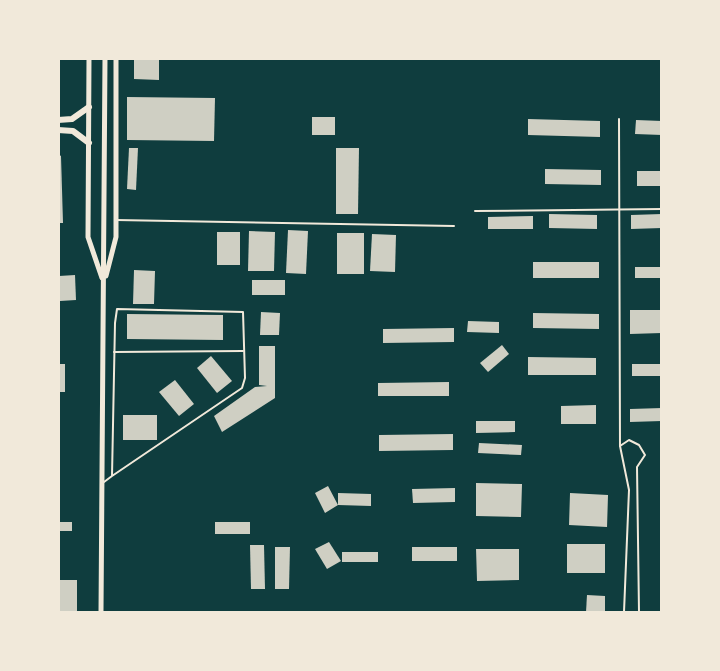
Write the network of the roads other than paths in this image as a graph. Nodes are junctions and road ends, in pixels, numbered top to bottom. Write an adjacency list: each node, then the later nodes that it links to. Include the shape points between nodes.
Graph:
1 (89, 58): 4 (street)
2 (105, 58): 14 (street)
3 (116, 58): 12 (street)
4 (89, 107): 6 (main road, via 72,119); 8 (street)
5 (619, 119): 9 (lane)
6 (58, 120)
7 (58, 130): 8 (main road, via 73,131)
8 (89, 143): 14 (street, via 88,237)
9 (620, 209): 10 (lane); 11 (lane); 17 (lane)
10 (662, 210)
11 (475, 211)
12 (116, 220): 13 (lane); 14 (street, via 116,237)
13 (454, 226)
14 (104, 283): 19 (street)
15 (244, 351): 16 (lane); 16 (lane, via 243,312 117,309); 18 (lane, via 242,388)
16 (114, 352): 18 (lane)
17 (620, 446): 21 (lane, via 629,490); 22 (lane, via 629,440 639,445 645,455 637,467)
18 (112, 476): 19 (lane)
19 (102, 483): 20 (street)
20 (101, 612)
21 (624, 612)
22 (639, 612)

